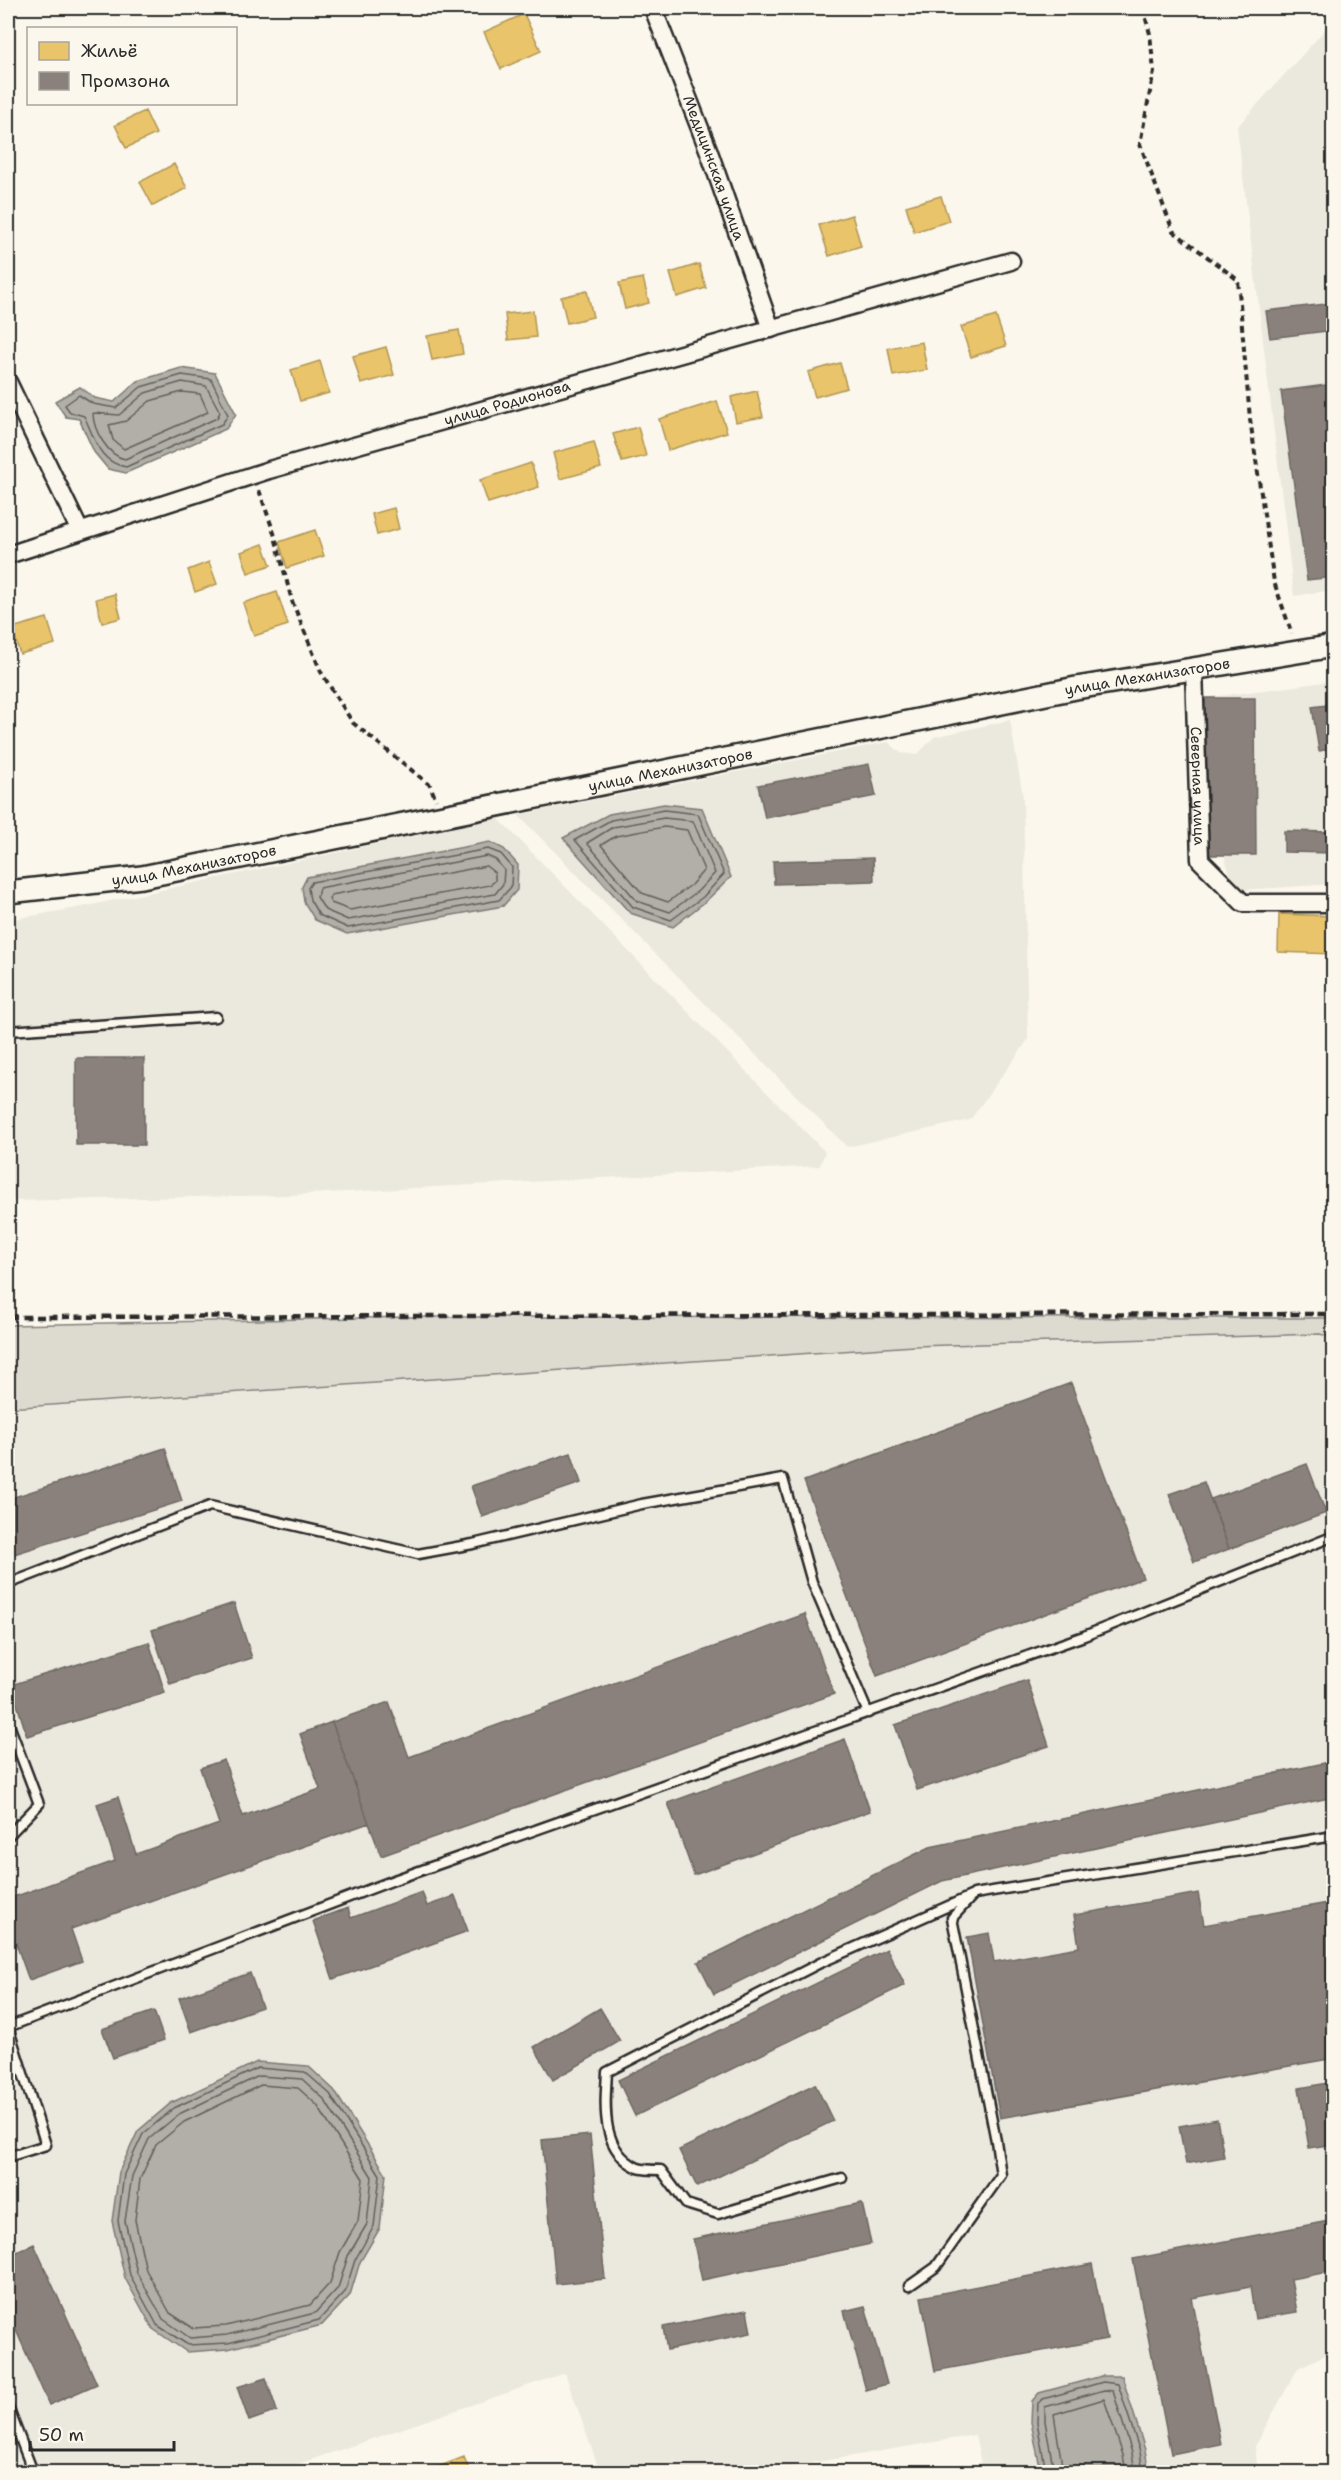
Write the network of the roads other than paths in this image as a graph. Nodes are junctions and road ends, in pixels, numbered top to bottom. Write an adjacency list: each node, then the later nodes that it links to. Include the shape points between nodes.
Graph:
1 (653, 8): 3 (street, Медицинская улица, via 708,148)
2 (1011, 261): 3 (street, улица Родионова)
3 (771, 329): 5 (street, улица Родионова, via 253,475)
4 (8, 382): 5 (street)
5 (80, 531): 6 (street, улица Родионова)
6 (8, 555)
7 (1334, 646): 8 (street, улица Механизаторов)
8 (1194, 669): 9 (street, улица Механизаторов, via 1076,688 142,877); 10 (street, Северная улица, via 1200,860 1243,903)
9 (8, 892)
10 (1334, 903)
11 (216, 1017): 12 (lane)
12 (8, 1031)
13 (1334, 1536): 15 (lane, via 1084,1636)
14 (8, 1584): 15 (lane, via 210,1506 418,1554 642,1504 783,1479 812,1582)
15 (868, 1713): 20 (lane, via 394,1880)
16 (8, 1722): 17 (lane, via 39,1804)
17 (8, 1836)
18 (1334, 1836): 19 (lane)
19 (974, 1894): 22 (lane, via 820,1964 608,2072 604,2115 615,2149 639,2168 661,2170 686,2204 718,2214); 23 (lane, via 951,1918 1001,2175 936,2267)
20 (8, 2026): 21 (lane, via 46,2145)
21 (8, 2157)
22 (842, 2178)
23 (909, 2286)
24 (8, 2407): 25 (lane)
25 (33, 2472)

